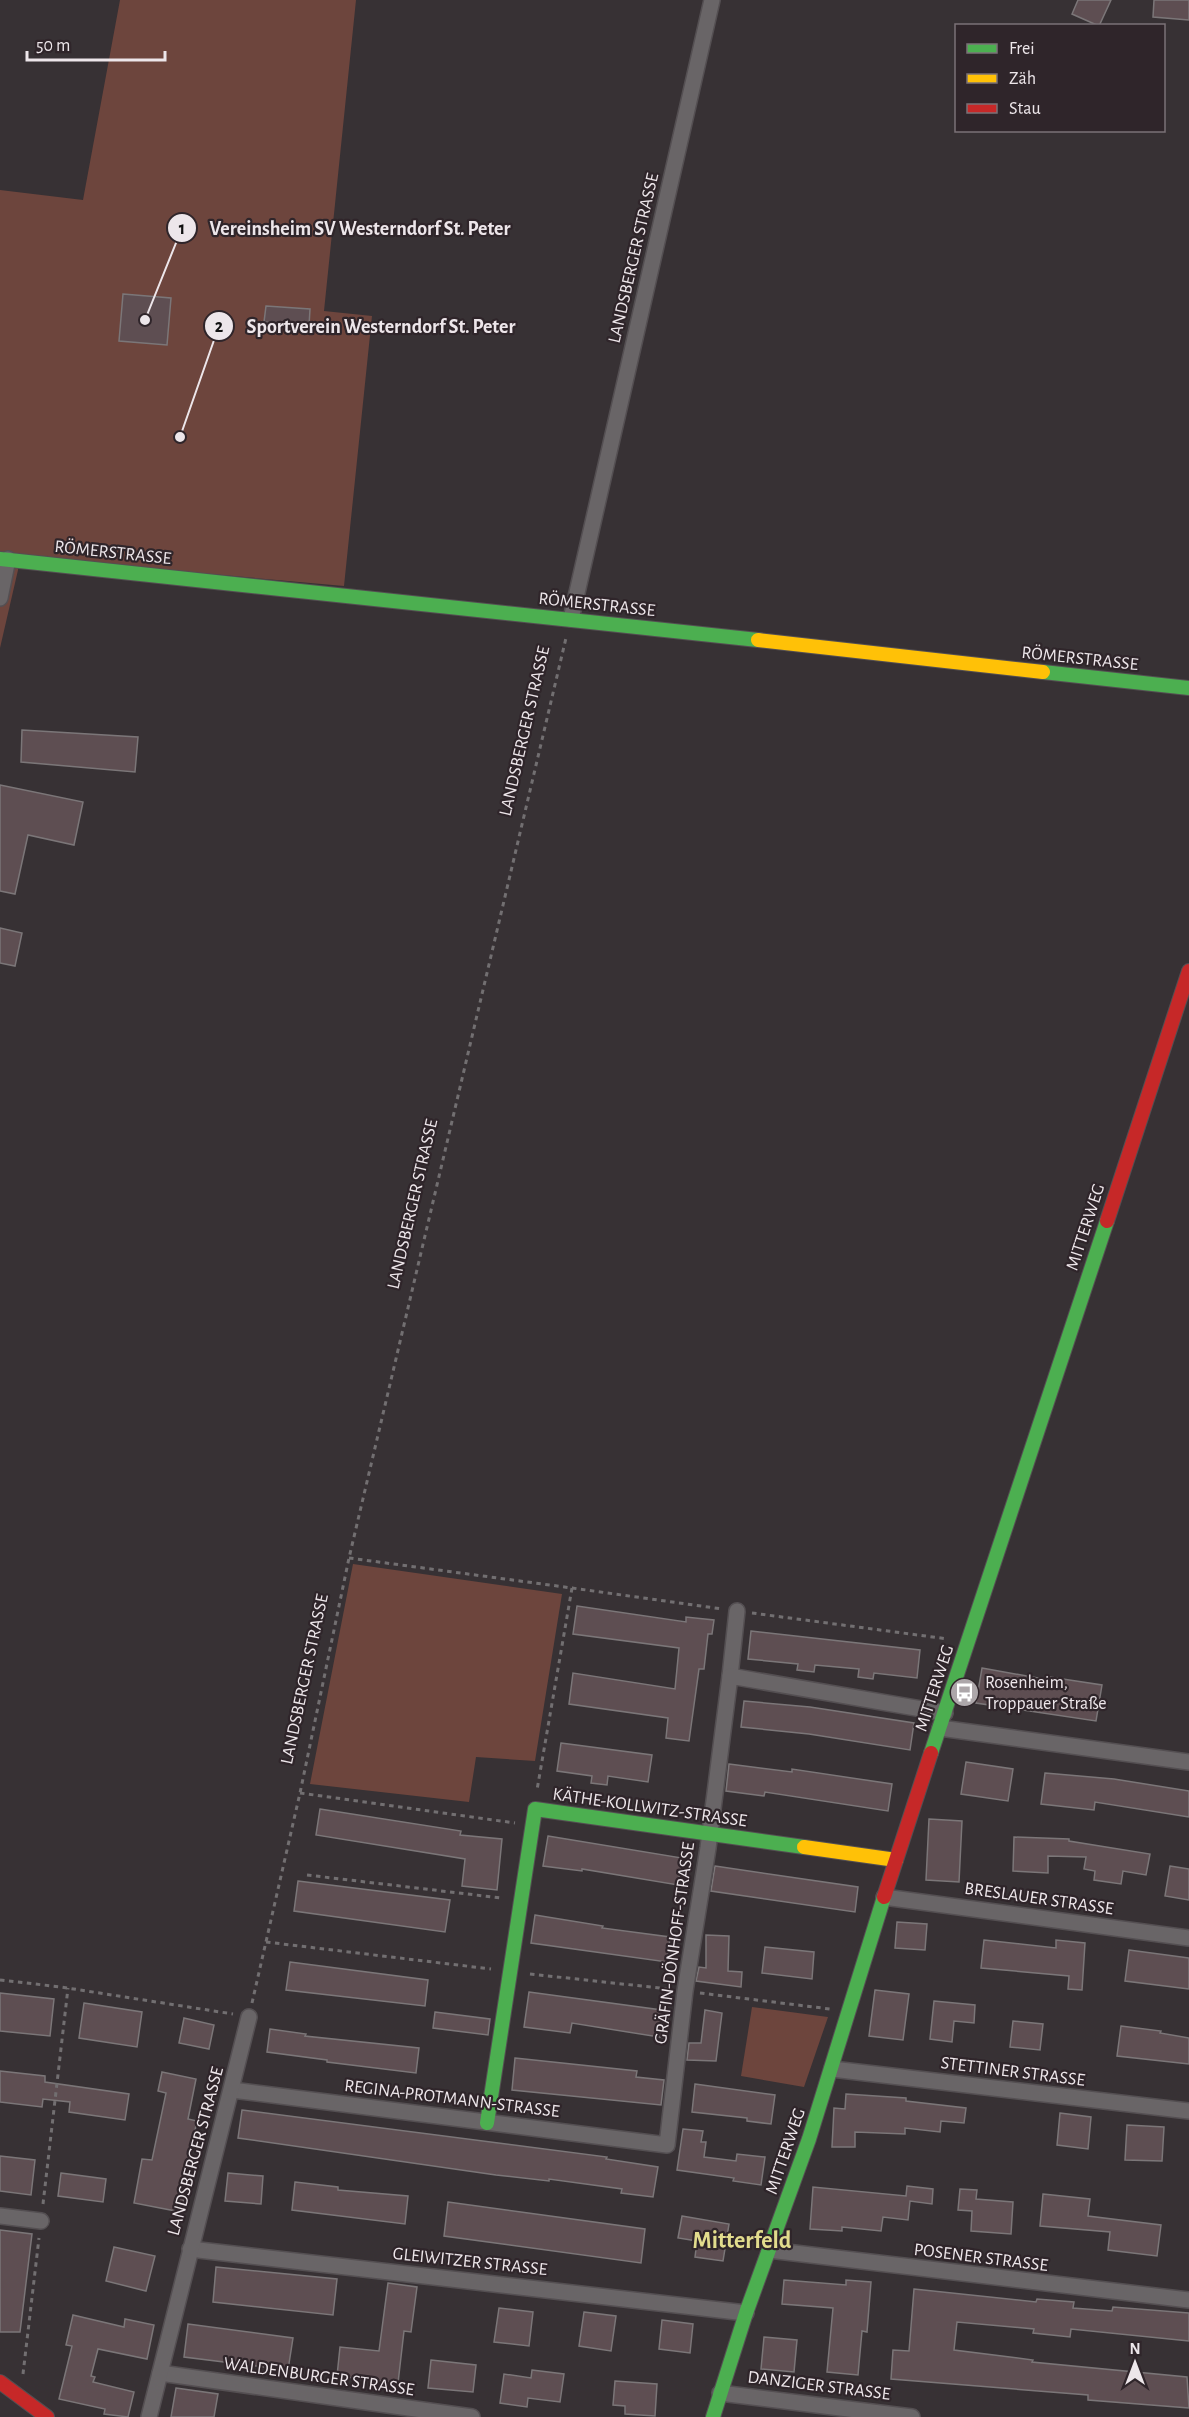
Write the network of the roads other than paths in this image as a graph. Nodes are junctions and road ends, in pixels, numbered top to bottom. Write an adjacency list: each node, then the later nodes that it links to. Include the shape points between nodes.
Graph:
1 (712, 0): 4 (street, LANDSBERGER STRASSE)
2 (4, 559): 3 (street); 4 (street, RÖMERSTRASSE)
3 (0, 598)
4 (571, 619): 5 (street, RÖMERSTRASSE)
5 (1189, 688)
6 (1189, 971): 9 (street, MITTERWEG)
7 (737, 1611): 8 (street, GRÄFIN-DÖNHOFF-STRASSE)
8 (730, 1676): 9 (street); 12 (street, GRÄFIN-DÖNHOFF-STRASSE)
9 (945, 1713): 10 (street, MITTERWEG)
10 (940, 1728): 11 (street); 13 (street, MITTERWEG)
11 (1189, 1762)
12 (710, 1833): 13 (street, KÄTHE-KOLLWITZ-STRASSE); 20 (street, KÄTHE-KOLLWITZ-STRASSE, via 535,1809); 21 (street, GRÄFIN-DÖNHOFF-STRASSE, via 685,1991)
13 (896, 1860): 14 (street, MITTERWEG)
14 (884, 1897): 15 (street, BRESLAUER STRASSE); 17 (street, MITTERWEG)
15 (1189, 1938)
16 (249, 2017): 18 (street, LANDSBERGER STRASSE)
17 (832, 2069): 19 (street, STETTINER STRASSE); 25 (street, MITTERWEG)
18 (232, 2090): 20 (street, REGINA-PROTMANN-STRASSE); 24 (street, LANDSBERGER STRASSE)
19 (1189, 2111)
20 (487, 2123): 21 (street, REGINA-PROTMANN-STRASSE)
21 (667, 2145)
22 (0, 2216): 23 (street)
23 (41, 2221)
24 (190, 2249): 27 (street, GLEIWITZER STRASSE); 28 (street, LANDSBERGER STRASSE)
25 (769, 2250): 26 (street, POSENER STRASSE); 27 (street, MITTERWEG)
26 (1189, 2300)
27 (746, 2313): 30 (street, MITTERWEG)
28 (160, 2373): 32 (street, LANDSBERGER STRASSE); 33 (street, WALDENBURGER STRASSE)
29 (0, 2382): 31 (street)
30 (720, 2393): 34 (street, MITTERWEG); 35 (street, DANZIGER STRASSE)
31 (46, 2417)
32 (149, 2417)
33 (472, 2417)
34 (713, 2417)
35 (912, 2417)

